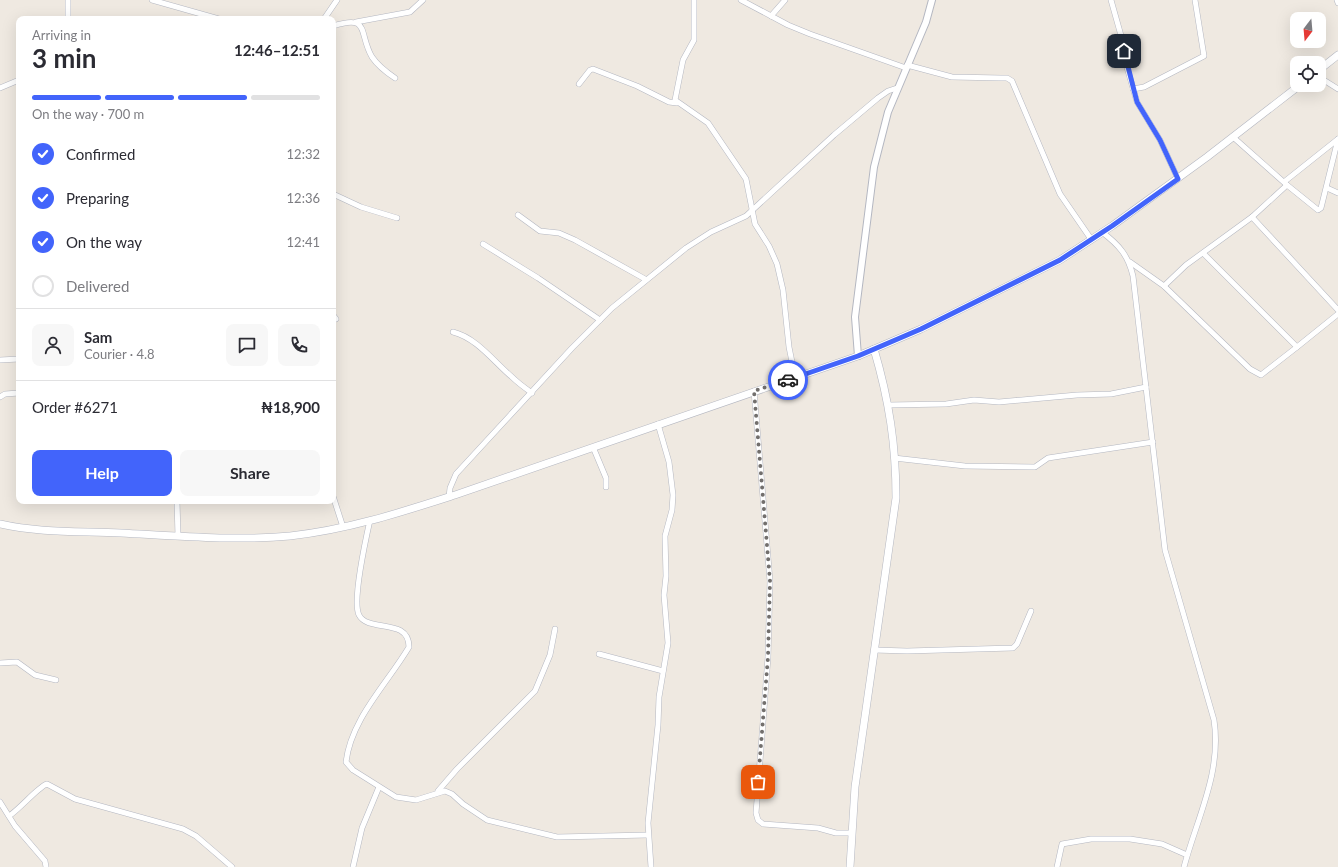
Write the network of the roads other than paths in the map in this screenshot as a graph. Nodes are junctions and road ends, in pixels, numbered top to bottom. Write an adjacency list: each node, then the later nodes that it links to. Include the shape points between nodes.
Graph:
1 (68, 0): 11 (street)
2 (152, 0): 12 (street)
3 (337, 0): 13 (street)
4 (423, 0): 15 (street, via 410,12)
5 (694, 0): 29 (street, via 696,32 683,60 675,96)
6 (741, 0): 14 (street)
7 (785, 0): 14 (street)
8 (932, 0): 19 (street, via 926,22)
9 (1111, 0): 26 (street)
10 (1195, 0): 26 (street, via 1204,56 1144,87)
11 (68, 16)
12 (208, 16)
13 (326, 16)
14 (771, 16): 19 (street, via 810,34)
15 (356, 22): 16 (street); 20 (street, via 363,30 366,47 372,58)
16 (336, 25)
17 (1338, 55): 18 (main road)
18 (1326, 64)
19 (906, 67): 25 (street); 42 (street, via 952,77 1007,78 1012,81 1060,194)
20 (395, 78)
21 (16, 81): 24 (street)
22 (1326, 81): 27 (street)
23 (579, 84): 29 (street, via 593,69 643,88 669,102)
24 (0, 88)
25 (897, 88): 37 (street, via 878,98 834,135); 54 (street, via 874,167 854,317)
26 (1132, 89): 32 (street)
27 (1338, 89)
28 (1291, 92): 30 (main road)
29 (677, 103): 37 (street, via 708,123 746,179)
30 (1233, 137): 32 (main road); 33 (street)
31 (1338, 139): 33 (street); 34 (street)
32 (1178, 179): 41 (main road)
33 (1285, 184): 34 (street, via 1318,210 1321,208); 39 (street)
34 (1327, 188): 35 (street)
35 (1338, 193)
36 (336, 195): 40 (street, via 360,207)
37 (752, 211): 46 (street, via 711,232); 57 (street, via 755,224 769,246 780,277)
38 (518, 215): 46 (street, via 540,231 566,236)
39 (1252, 216): 44 (street); 48 (street)
40 (397, 218)
41 (1102, 232): 42 (main road); 45 (street, via 1123,250)
42 (1091, 239): 53 (main road, via 1060,260 921,329)
43 (483, 244): 50 (street)
44 (1203, 253): 47 (street); 52 (street)
45 (1130, 262): 47 (street); 58 (street)
46 (645, 279): 50 (street)
47 (1164, 286): 52 (street, via 1257,374 1261,375)
48 (1338, 310)
49 (1338, 314): 52 (street)
50 (600, 320): 60 (street)
51 (453, 332): 60 (street, via 462,334 470,340 512,378)
52 (1297, 347)
53 (874, 349): 54 (main road); 63 (main road)
54 (858, 356): 57 (main road)
55 (16, 359): 56 (street)
56 (0, 360)
57 (795, 377): 59 (main road)
58 (1146, 387): 63 (street, via 1111,394); 65 (street)
59 (754, 391): 64 (main road); 87 (street, via 770,581 768,657 756,813 758,820 764,824 818,828 836,834)
60 (532, 392): 69 (street, via 456,474)
61 (16, 393): 62 (street)
62 (0, 397)
63 (889, 406): 67 (main road)
64 (658, 424): 66 (main road); 81 (street, via 669,462 673,495 665,536 664,595 668,643)
65 (1152, 442): 67 (street, via 1048,458 1035,467 965,466); 89 (street, via 1165,550 1217,738 1213,774)
66 (593, 447): 68 (street, via 606,478); 69 (main road)
67 (894, 458): 78 (main road, via 896,498)
68 (606, 488)
69 (449, 497): 72 (main road)
70 (176, 504): 75 (street)
71 (336, 504): 74 (street)
72 (370, 520): 74 (main road); 83 (street, via 358,589 358,614 363,620 387,625 403,632 409,640 409,647 356,726 347,750 346,762 349,766)
73 (0, 524): 75 (main road, via 52,531)
74 (343, 527): 75 (main road, via 291,536)
75 (178, 536)
76 (1031, 611): 78 (street, via 1013,648)
77 (555, 629): 84 (street, via 550,654 535,691 457,769)
78 (874, 650): 87 (main road, via 855,787)
79 (599, 654): 81 (street)
80 (0, 663): 82 (street, via 17,662 35,674)
81 (663, 671): 88 (street)
82 (56, 680)
83 (379, 787): 84 (street, via 396,797 406,799 425,798); 92 (street, via 362,828)
84 (437, 793): 88 (street, via 448,792 487,820 557,837)
85 (0, 802): 86 (street)
86 (8, 816): 90 (street, via 45,861); 91 (street, via 47,784 75,799 183,829 196,836)
87 (852, 833): 94 (main road)
88 (648, 835): 93 (street)
89 (1187, 855): 95 (street, via 1150,841 1091,839 1062,844); 96 (street)
90 (46, 867)
91 (232, 867)
92 (353, 867)
93 (651, 867)
94 (850, 867)
95 (1056, 867)
96 (1184, 867)

